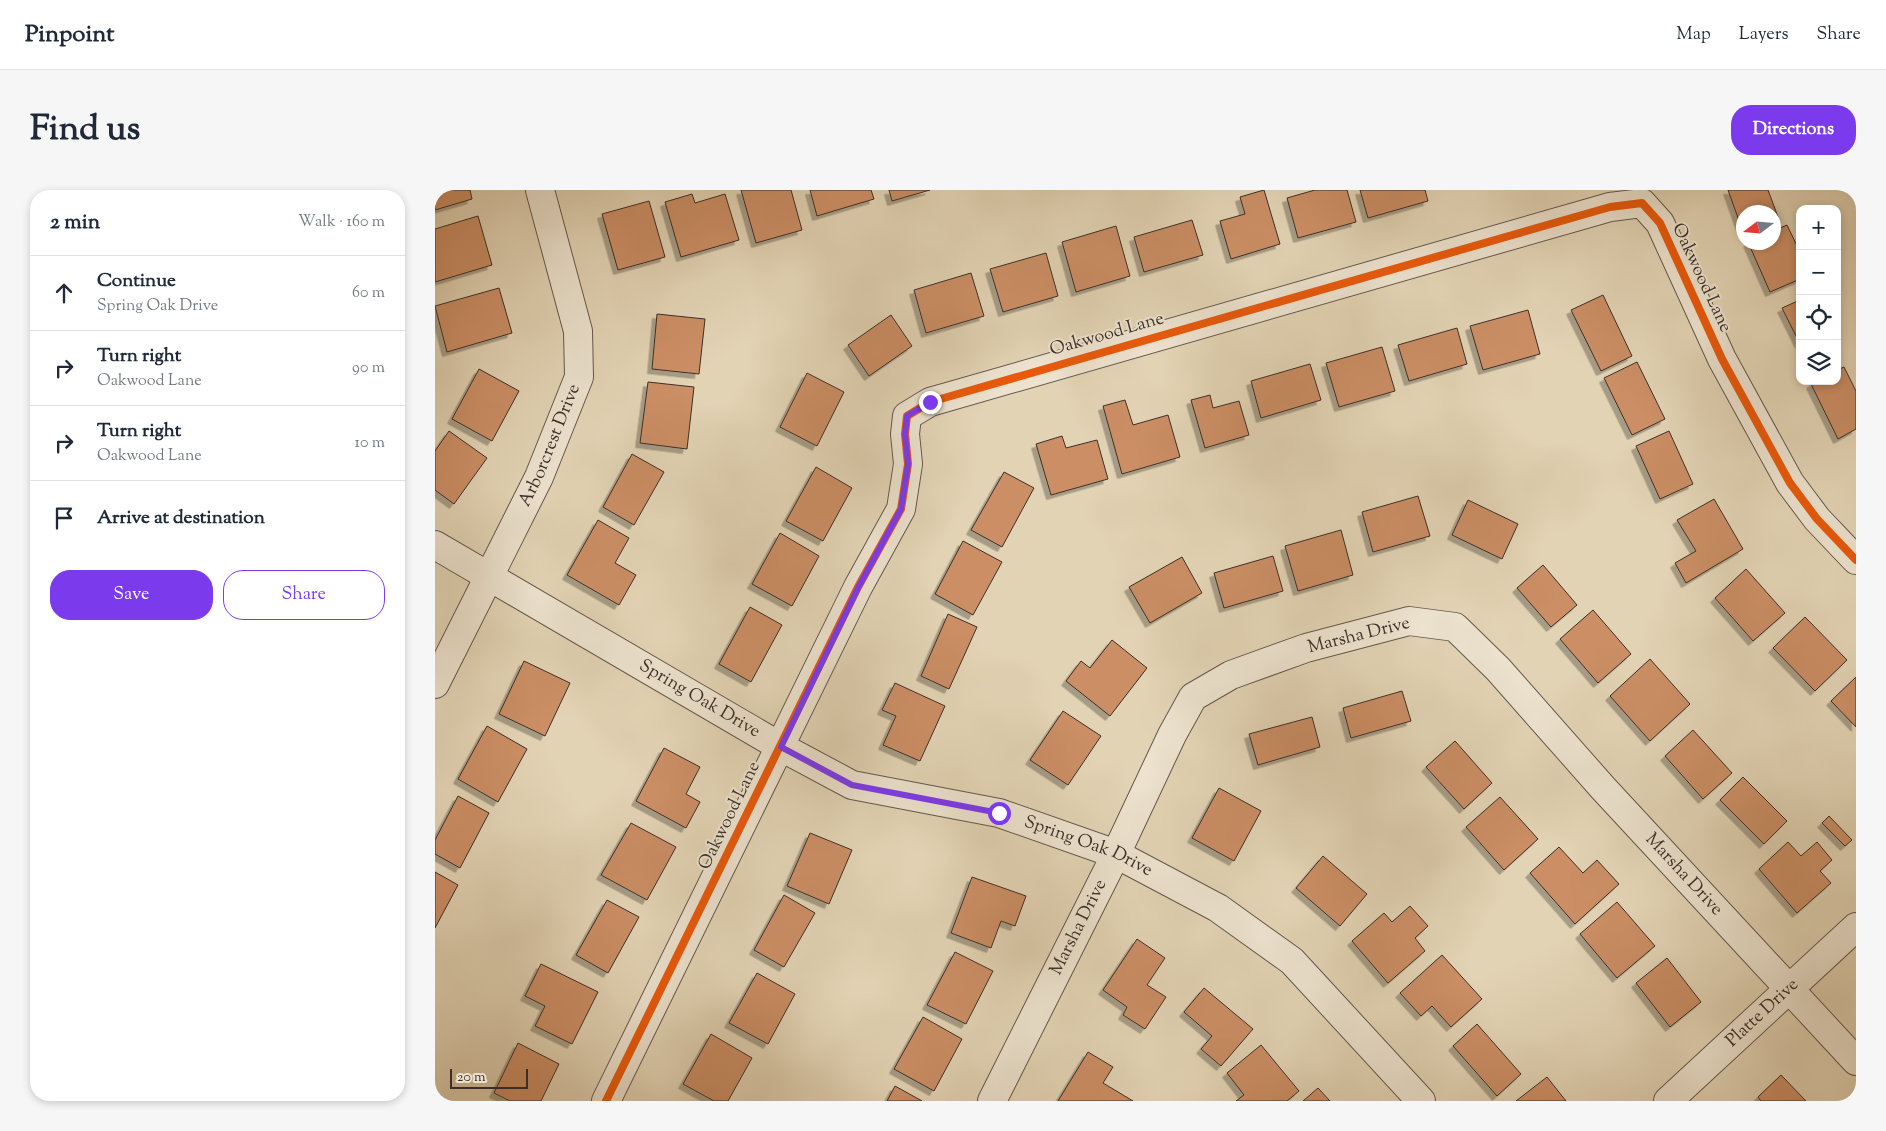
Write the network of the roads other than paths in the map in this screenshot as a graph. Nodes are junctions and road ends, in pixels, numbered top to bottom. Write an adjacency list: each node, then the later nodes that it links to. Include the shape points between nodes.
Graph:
1 (540, 190): 4 (street, Arborcrest Drive, via 578,331 579,377 539,477)
2 (435, 545): 4 (street, Spring Oak Drive)
3 (1856, 560): 6 (street, Oakwood Lane, via 1817,519 1790,483 1721,359 1660,223 1642,203 1610,207 930,402 907,416 908,464 901,509 859,586)
4 (489, 576): 5 (street, Arborcrest Drive); 6 (street, Spring Oak Drive)
5 (435, 684)
6 (781, 747): 7 (street, Spring Oak Drive, via 852,785 999,813); 11 (street, Oakwood Lane)
7 (1116, 854): 9 (street, Marsha Drive, via 1193,697 1231,675 1306,648 1409,621 1455,628 1498,670); 12 (street, Marsha Drive); 13 (street, Spring Oak Drive, via 1218,908 1292,961)
8 (1856, 926): 9 (street, Platte Drive)
9 (1789, 989): 10 (street, Marsha Drive); 14 (street, Platte Drive)
10 (1856, 1061)
11 (606, 1101)
12 (991, 1101)
13 (1421, 1101)
14 (1668, 1101)

